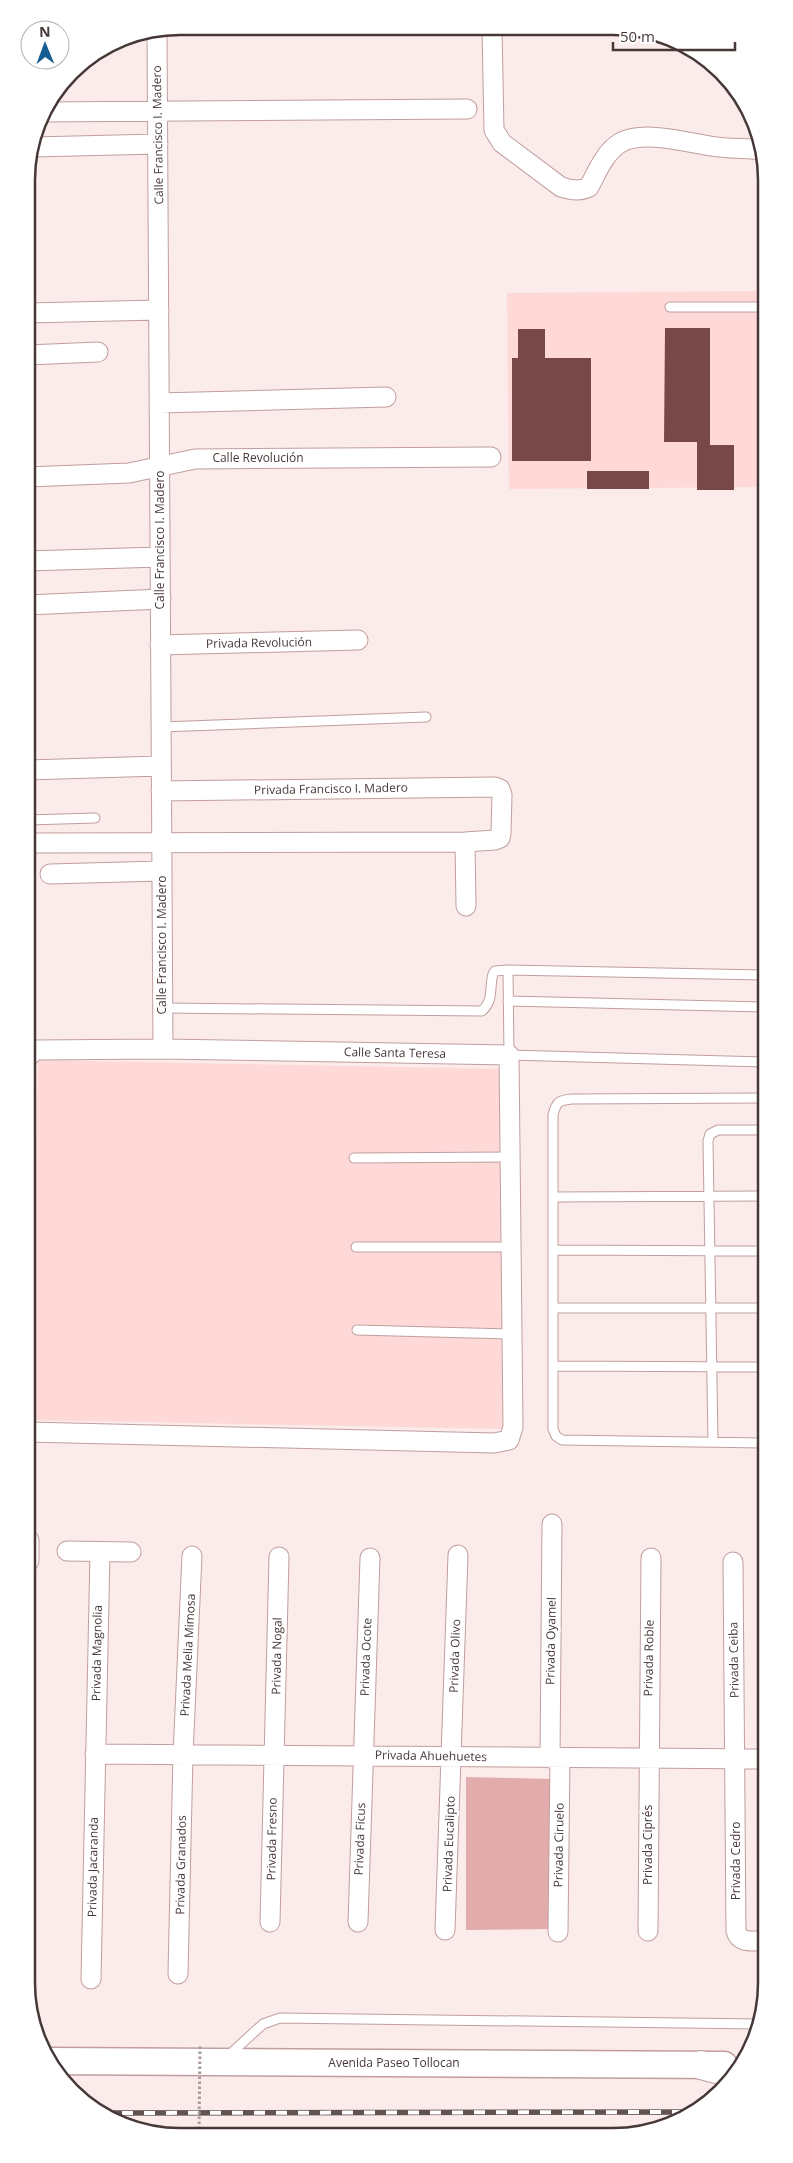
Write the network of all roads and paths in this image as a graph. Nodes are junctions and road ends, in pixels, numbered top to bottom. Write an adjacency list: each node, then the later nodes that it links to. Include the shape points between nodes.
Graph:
1 (492, 35): 8 (street, via 496,137 561,187 584,190 589,187 607,155 619,144 636,137)
2 (157, 37): 4 (street, Calle Francisco I. Madero)
3 (468, 108): 4 (street)
4 (158, 111): 5 (street); 6 (street, Calle Francisco I. Madero)
5 (52, 112)
6 (158, 144): 7 (street); 11 (street, Calle Francisco I. Madero)
7 (39, 147)
8 (755, 149)
9 (670, 307): 10 (lane)
10 (758, 307)
11 (159, 310): 12 (street); 16 (street, Calle Francisco I. Madero)
12 (35, 313)
13 (98, 352): 14 (street)
14 (35, 355)
15 (386, 397): 16 (street)
16 (159, 403): 18 (street, Calle Francisco I. Madero)
17 (491, 456): 18 (street, Calle Revolución, via 195,459)
18 (160, 467): 19 (street, Calle Revolución, via 129,473); 20 (street, Calle Francisco I. Madero)
19 (35, 477)
20 (160, 557): 21 (street); 22 (street, Calle Francisco I. Madero)
21 (35, 561)
22 (161, 599): 23 (street); 25 (street, Calle Francisco I. Madero)
23 (35, 605)
24 (358, 640): 25 (street, Privada Revolución)
25 (160, 645): 27 (street, Calle Francisco I. Madero)
26 (426, 717): 27 (lane)
27 (160, 727): 28 (street, Calle Francisco I. Madero)
28 (160, 766): 29 (street); 30 (street, Calle Francisco I. Madero)
29 (35, 770)
30 (161, 791): 33 (street, Calle Francisco I. Madero); 34 (street, Privada Francisco I. Madero, via 495,786 502,795 500,838)
31 (96, 818): 32 (lane)
32 (35, 820)
33 (161, 842): 34 (street); 35 (street); 36 (street, Calle Francisco I. Madero)
34 (465, 842): 38 (street)
35 (35, 843)
36 (161, 871): 37 (street); 43 (street, Calle Francisco I. Madero)
37 (50, 874)
38 (466, 906)
39 (508, 970): 40 (lane); 41 (lane); 43 (lane, via 493,974 491,999 482,1011)
40 (758, 976)
41 (508, 1001): 42 (lane); 46 (lane)
42 (758, 1007)
43 (162, 1008): 44 (street, Calle Francisco I. Madero)
44 (163, 1049): 45 (street, Calle Santa Teresa); 46 (street, Calle Santa Teresa)
45 (35, 1050)
46 (509, 1055): 47 (lane, Calle Santa Teresa); 50 (street)
47 (758, 1062)
48 (758, 1098): 54 (lane, via 560,1100 552,1115)
49 (758, 1130): 52 (lane, via 718,1130 710,1134)
50 (511, 1157): 51 (lane); 56 (street)
51 (354, 1158)
52 (708, 1196): 53 (lane); 54 (lane); 58 (lane)
53 (758, 1196)
54 (553, 1197): 57 (lane)
55 (356, 1247): 56 (lane)
56 (511, 1247): 64 (street)
57 (554, 1250): 58 (lane); 61 (lane)
58 (709, 1251): 59 (lane); 60 (lane)
59 (758, 1251)
60 (710, 1307): 61 (lane); 62 (lane); 66 (lane)
61 (554, 1308): 65 (lane)
62 (758, 1308)
63 (357, 1330): 64 (lane)
64 (512, 1334): 68 (street, via 513,1427 509,1440 494,1443)
65 (554, 1366): 66 (lane); 69 (lane, via 553,1429 562,1440)
66 (711, 1366): 67 (lane); 69 (lane)
67 (758, 1367)
68 (35, 1432)
69 (713, 1442): 70 (lane)
70 (758, 1443)
71 (552, 1524): 86 (street, Privada Oyamel)
72 (67, 1551): 74 (street)
73 (131, 1552): 74 (street)
74 (100, 1553): 81 (street, Privada Magnolia)
75 (458, 1555): 85 (street, Privada Olivo)
76 (192, 1556): 82 (street, Privada Melia Mimosa)
77 (279, 1557): 84 (street, Privada Nogal)
78 (370, 1558): 83 (street, Privada Ocote)
79 (651, 1558): 87 (street, Privada Roble)
80 (733, 1562): 88 (street, Privada Ceiba)
81 (95, 1754): 82 (street, Privada Ahuehuetes); 97 (street, Privada Jacaranda)
82 (183, 1755): 84 (street, Privada Ahuehuetes); 96 (street, Privada Granados)
83 (363, 1755): 84 (street, Privada Ahuehuetes); 85 (street, Privada Ahuehuetes); 91 (street, Privada Ficus)
84 (274, 1756): 90 (street, Privada Fresno)
85 (452, 1757): 86 (street, Privada Ahuehuetes); 92 (street, Privada Eucalipto)
86 (555, 1758): 87 (street, Privada Ahuehuetes); 93 (street, Privada Ciruelo)
87 (648, 1759): 88 (street, Privada Ahuehuetes); 94 (street, Privada Ciprés)
88 (735, 1759): 89 (street, Privada Ahuehuetes); 95 (street, Privada Cedro, via 736,1931 742,1940)
89 (758, 1759)
90 (270, 1922)
91 (358, 1922)
92 (445, 1930)
93 (558, 1932)
94 (648, 1932)
95 (758, 1941)
96 (178, 1974)
97 (91, 1979)
98 (752, 2024): 101 (lane, via 280,2018 263,2024)
99 (200, 2046): 105 (path, bridge)
100 (57, 2061): 101 (main road, Avenida Paseo Tollocan)
101 (222, 2062): 102 (main road, Avenida Paseo Tollocan)
102 (701, 2065): 103 (main road, Avenida Paseo Tollocan); 104 (highway)
103 (733, 2065)
104 (728, 2072)
105 (199, 2128)

